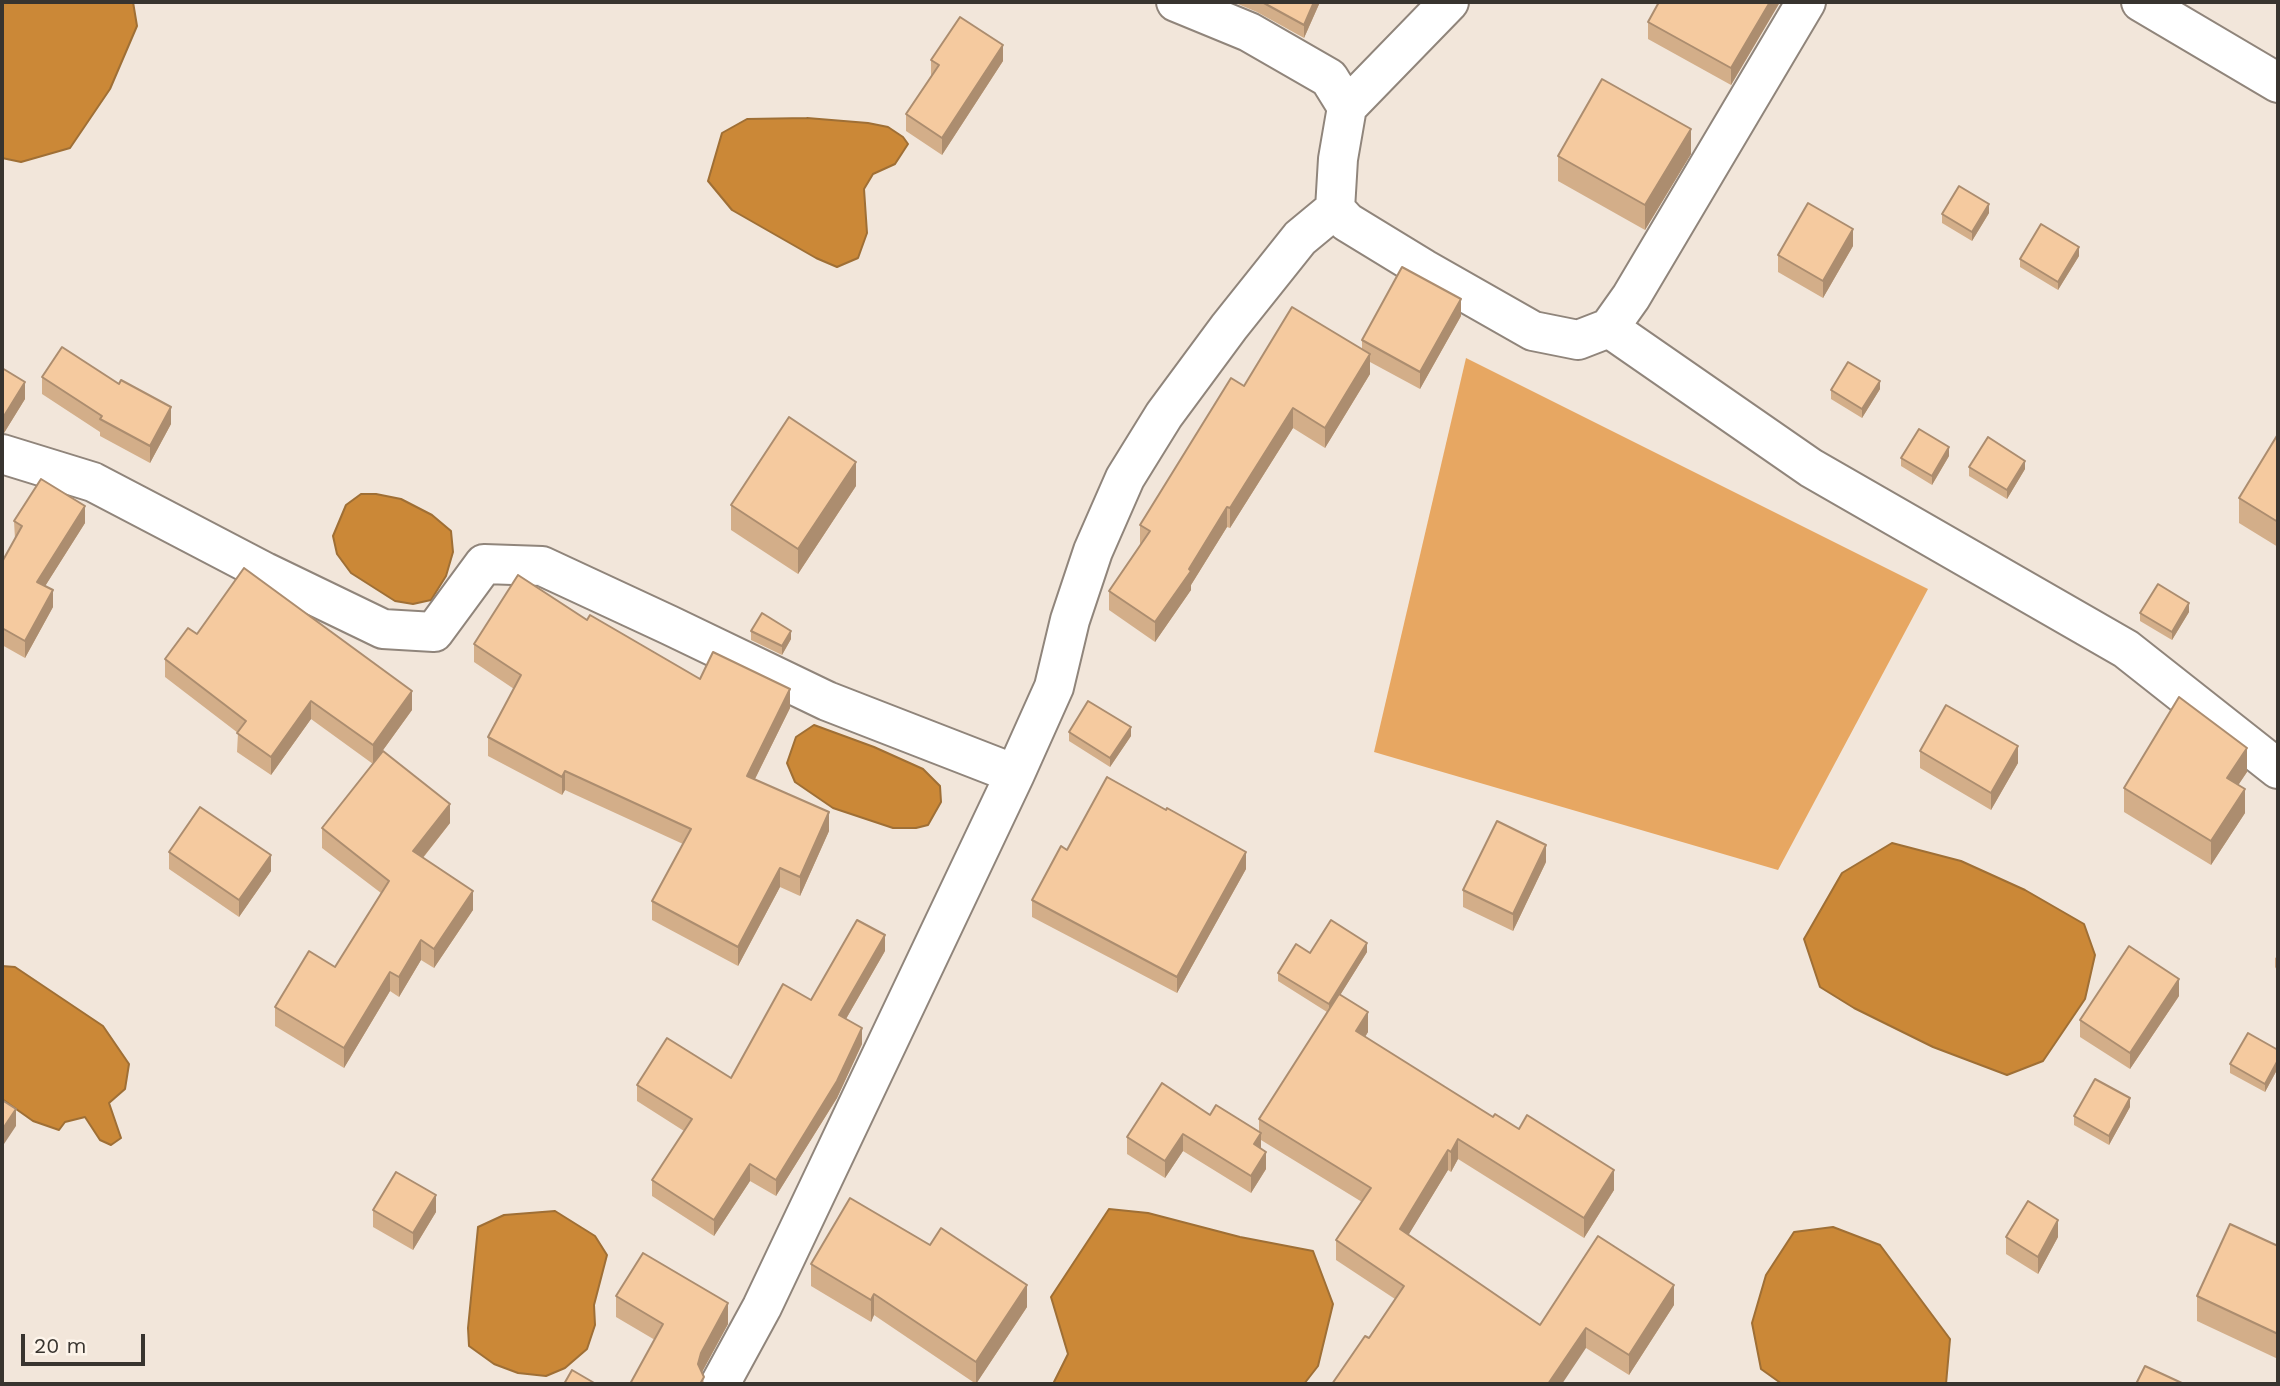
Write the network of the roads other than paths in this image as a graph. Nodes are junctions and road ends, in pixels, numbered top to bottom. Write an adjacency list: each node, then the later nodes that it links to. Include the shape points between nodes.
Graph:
1 (1176, 2): 6 (street, via 1249,33 1329,78)
2 (1449, 2): 6 (street)
3 (1806, 2): 8 (street)
4 (2141, 2): 5 (street)
5 (2278, 83)
6 (1347, 107): 7 (street)
7 (1335, 209): 8 (street, via 1347,222 1533,331 1578,340); 11 (street, via 1300,238 1229,327 1164,415 1125,478 1093,551 1054,687)
8 (1609, 328): 10 (street, via 1811,468 2126,649)
9 (2, 454): 11 (street, via 93,482 383,629 434,632 484,564 542,566 827,701)
10 (2278, 769)
11 (1015, 774): 12 (street, via 762,1307)
12 (719, 1384)

